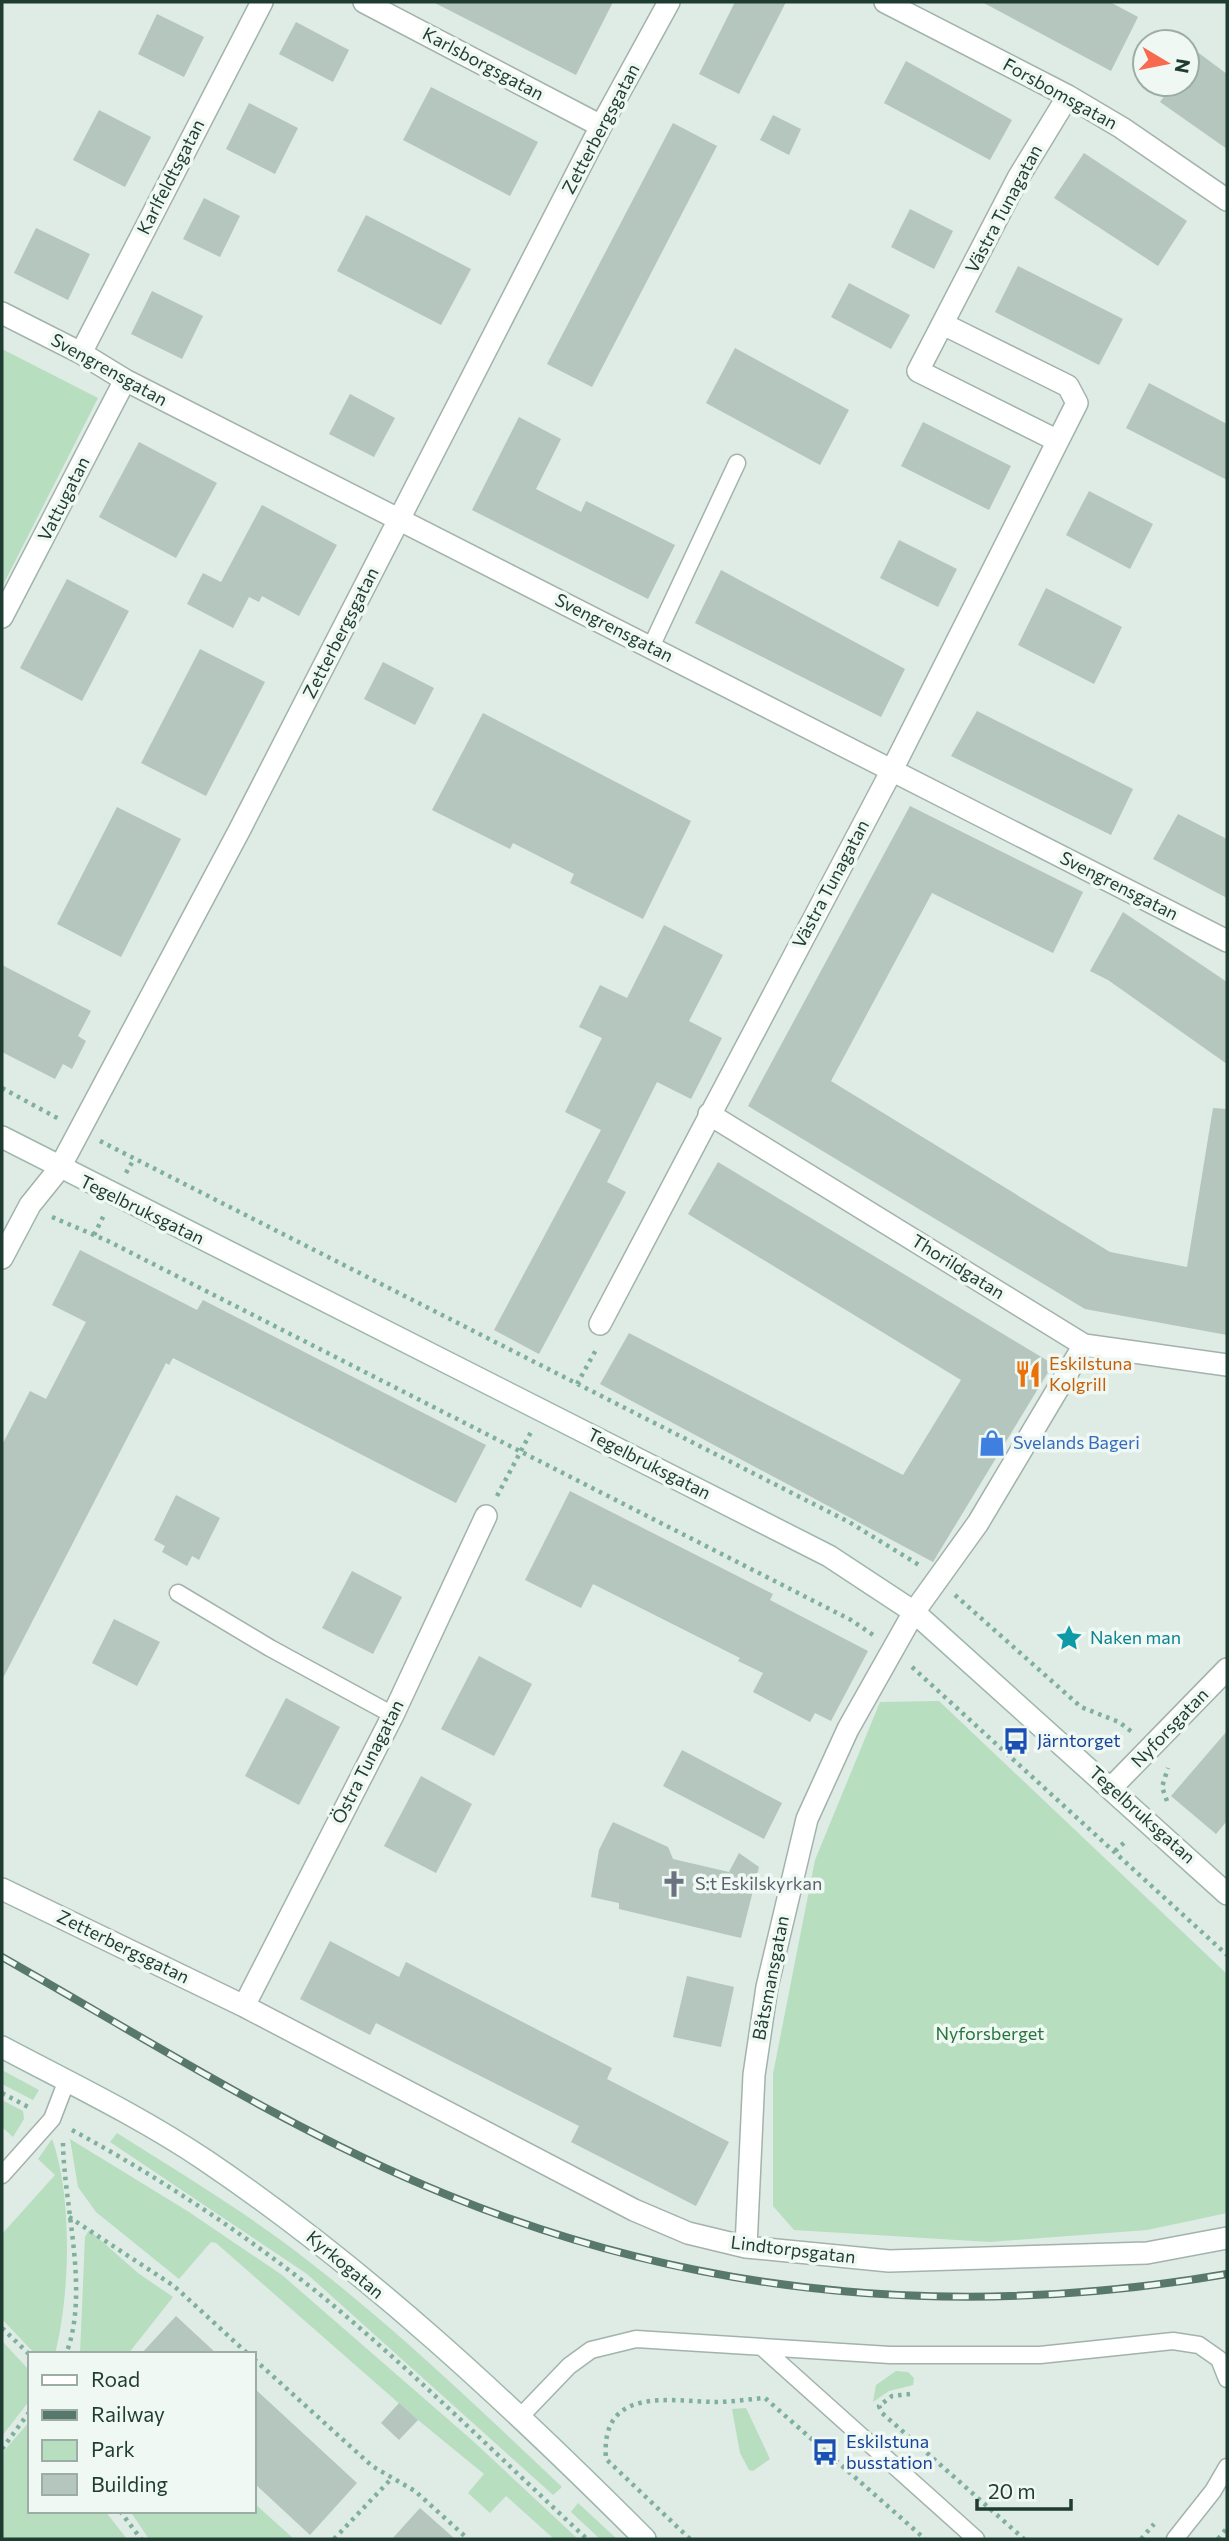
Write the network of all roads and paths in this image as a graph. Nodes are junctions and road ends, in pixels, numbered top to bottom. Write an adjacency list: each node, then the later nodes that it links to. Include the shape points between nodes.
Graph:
1 (262, 2): 10 (street, Karlfeldtsgatan)
2 (364, 2): 6 (street, Karlsborgsgatan)
3 (669, 2): 6 (street, Zetterbergsgatan)
4 (885, 2): 5 (street, Forsbomsgatan)
5 (1068, 96): 7 (street, Forsbomsgatan); 9 (street, Västra Tunagatan, via 1018,177)
6 (601, 126): 14 (street, Zetterbergsgatan)
7 (1227, 200)
8 (2, 313): 10 (street, Svengrensgatan)
9 (943, 324): 12 (street, Västra Tunagatan, via 1068,386 1077,403); 12 (street, Västra Tunagatan, via 918,371)
10 (81, 353): 11 (street, Svengrensgatan)
11 (125, 380): 14 (street, Svengrensgatan); 15 (street, Vattugatan)
12 (1056, 440): 17 (street, Västra Tunagatan)
13 (737, 463): 16 (lane)
14 (400, 519): 16 (street, Svengrensgatan); 21 (street, Zetterbergsgatan)
15 (2, 617)
16 (651, 647): 17 (street, Svengrensgatan)
17 (892, 770): 18 (street, Svengrensgatan); 19 (street, Västra Tunagatan)
18 (1227, 941)
19 (709, 1114): 24 (street, Västra Tunagatan); 25 (street, Thorildgatan)
20 (2, 1137): 21 (street, Tegelbruksgatan)
21 (59, 1169): 22 (street, Zetterbergsgatan); 29 (street, Tegelbruksgatan)
22 (30, 1205): 23 (street, Zetterbergsgatan); 30 (path)
23 (2, 1258)
24 (600, 1324): 28 (path, via 600,1341)
25 (1084, 1345): 26 (street, Thorildgatan); 33 (street, via 978,1523)
26 (1227, 1365)
27 (561, 1376): 29 (path)
28 (577, 1384)
29 (542, 1410): 30 (path); 33 (street, Tegelbruksgatan, via 829,1556)
30 (521, 1452): 31 (path); 34 (path, via 851,1620)
31 (486, 1516): 36 (street, Östra Tunagatan)
32 (178, 1593): 36 (lane)
33 (914, 1612): 34 (street, Båtsmansgatan); 37 (street, Tegelbruksgatan)
34 (893, 1649): 40 (path); 50 (street, Båtsmansgatan, via 848,1729 807,1819 786,1901 754,2075)
35 (1227, 1669): 37 (street, Nyforsgatan)
36 (393, 1714): 41 (street, Östra Tunagatan)
37 (1112, 1787): 39 (street, Tegelbruksgatan)
38 (2, 1889): 41 (street, Zetterbergsgatan)
39 (1227, 1894)
40 (1227, 1955)
41 (244, 2006): 50 (street, Lindtorpsgatan, via 634,2210 688,2233)
42 (2, 2047): 43 (street, Kyrkogatan)
43 (67, 2080): 45 (lane); 60 (street, Kyrkogatan, via 203,2158 292,2221)
44 (2, 2093): 45 (path)
45 (52, 2119): 47 (lane); 69 (path, via 148,2172 300,2279)
46 (63, 2137): 48 (path)
47 (2, 2175)
48 (68, 2217): 53 (path, via 76,2301); 54 (path, via 174,2286)
49 (1227, 2238): 50 (street, Lindtorpsgatan, via 1147,2253 1035,2259 888,2261)
50 (746, 2248)
51 (2, 2328): 55 (path)
52 (764, 2349): 57 (lane, via 1040,2356 1173,2341 1199,2345 1219,2360); 60 (lane, via 653,2338 615,2343 591,2350 569,2366); 73 (lane)
53 (67, 2352)
54 (246, 2352)
55 (28, 2353)
56 (256, 2361): 63 (path, via 360,2456)
57 (1227, 2379)
58 (910, 2394): 74 (path, via 892,2396 878,2406 881,2413)
59 (28, 2413): 61 (path)
60 (520, 2417): 70 (street, Kyrkogatan)
61 (2, 2449)
62 (1227, 2467): 75 (lane)
63 (392, 2478): 67 (path); 68 (path, via 415,2491)
64 (122, 2513): 66 (path)
65 (1227, 2528): 76 (path)
66 (141, 2539)
67 (334, 2539)
68 (468, 2539)
69 (587, 2539)
70 (645, 2539)
71 (690, 2539): 72 (path, via 606,2459 604,2437 615,2419 634,2403 765,2398)
72 (925, 2539)
73 (976, 2539)
74 (1024, 2539)
75 (1174, 2539)
76 (1218, 2539)

